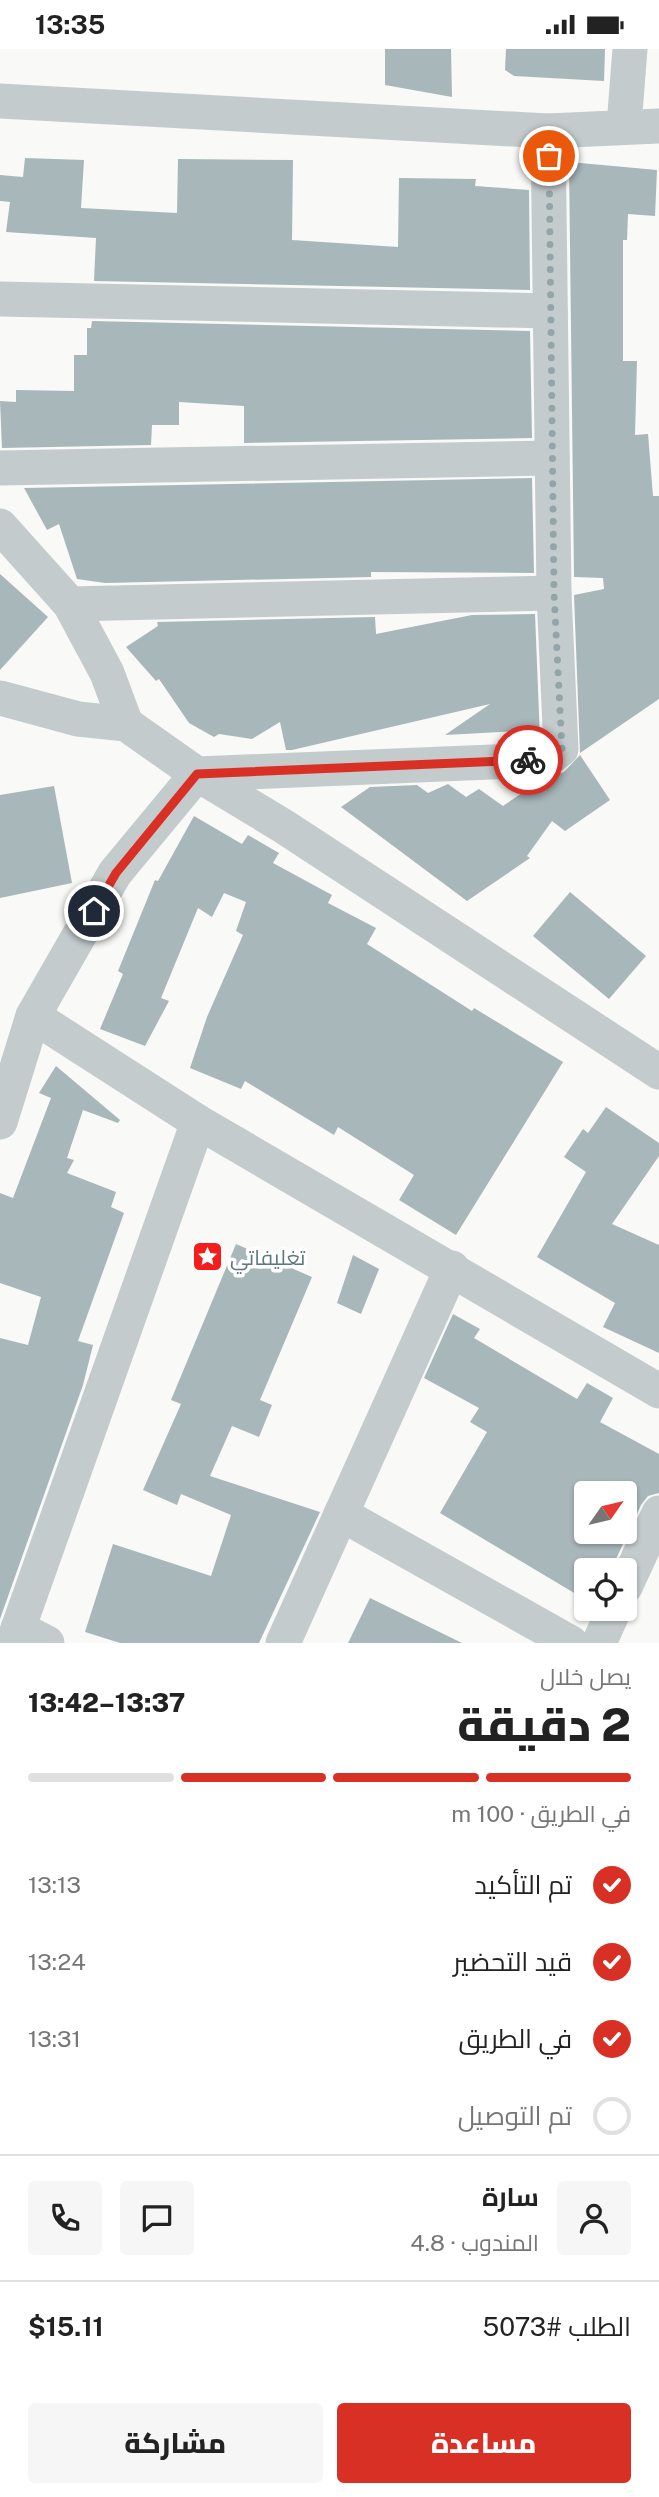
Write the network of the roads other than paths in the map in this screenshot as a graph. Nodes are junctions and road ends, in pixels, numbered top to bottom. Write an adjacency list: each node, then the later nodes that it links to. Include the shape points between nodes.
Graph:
1 (630, 49): 3 (street)
2 (0, 101): 5 (street)
3 (624, 126): 4 (street); 5 (street)
4 (659, 127)
5 (548, 131): 7 (street)
6 (0, 299): 7 (street)
7 (550, 311): 8 (street)
8 (552, 458): 9 (street); 11 (street)
9 (0, 468)
10 (0, 526): 12 (street)
11 (554, 593): 12 (street); 15 (street, via 562,749 552,757)
12 (71, 604): 14 (street, via 107,673)
13 (0, 698): 14 (street, via 78,719)
14 (126, 724): 15 (street)
15 (197, 774): 16 (street, via 116,873); 17 (street)
16 (19, 1042): 18 (street); 19 (street)
17 (659, 1072)
18 (0, 1122)
19 (198, 1122): 20 (street); 26 (street)
20 (452, 1268): 21 (street); 23 (street)
21 (659, 1391)
22 (659, 1513): 24 (street)
23 (341, 1514): 27 (street); 28 (street)
24 (637, 1561)
25 (609, 1621): 29 (street)
26 (26, 1638)
27 (283, 1643)
28 (571, 1643)
29 (599, 1643)

